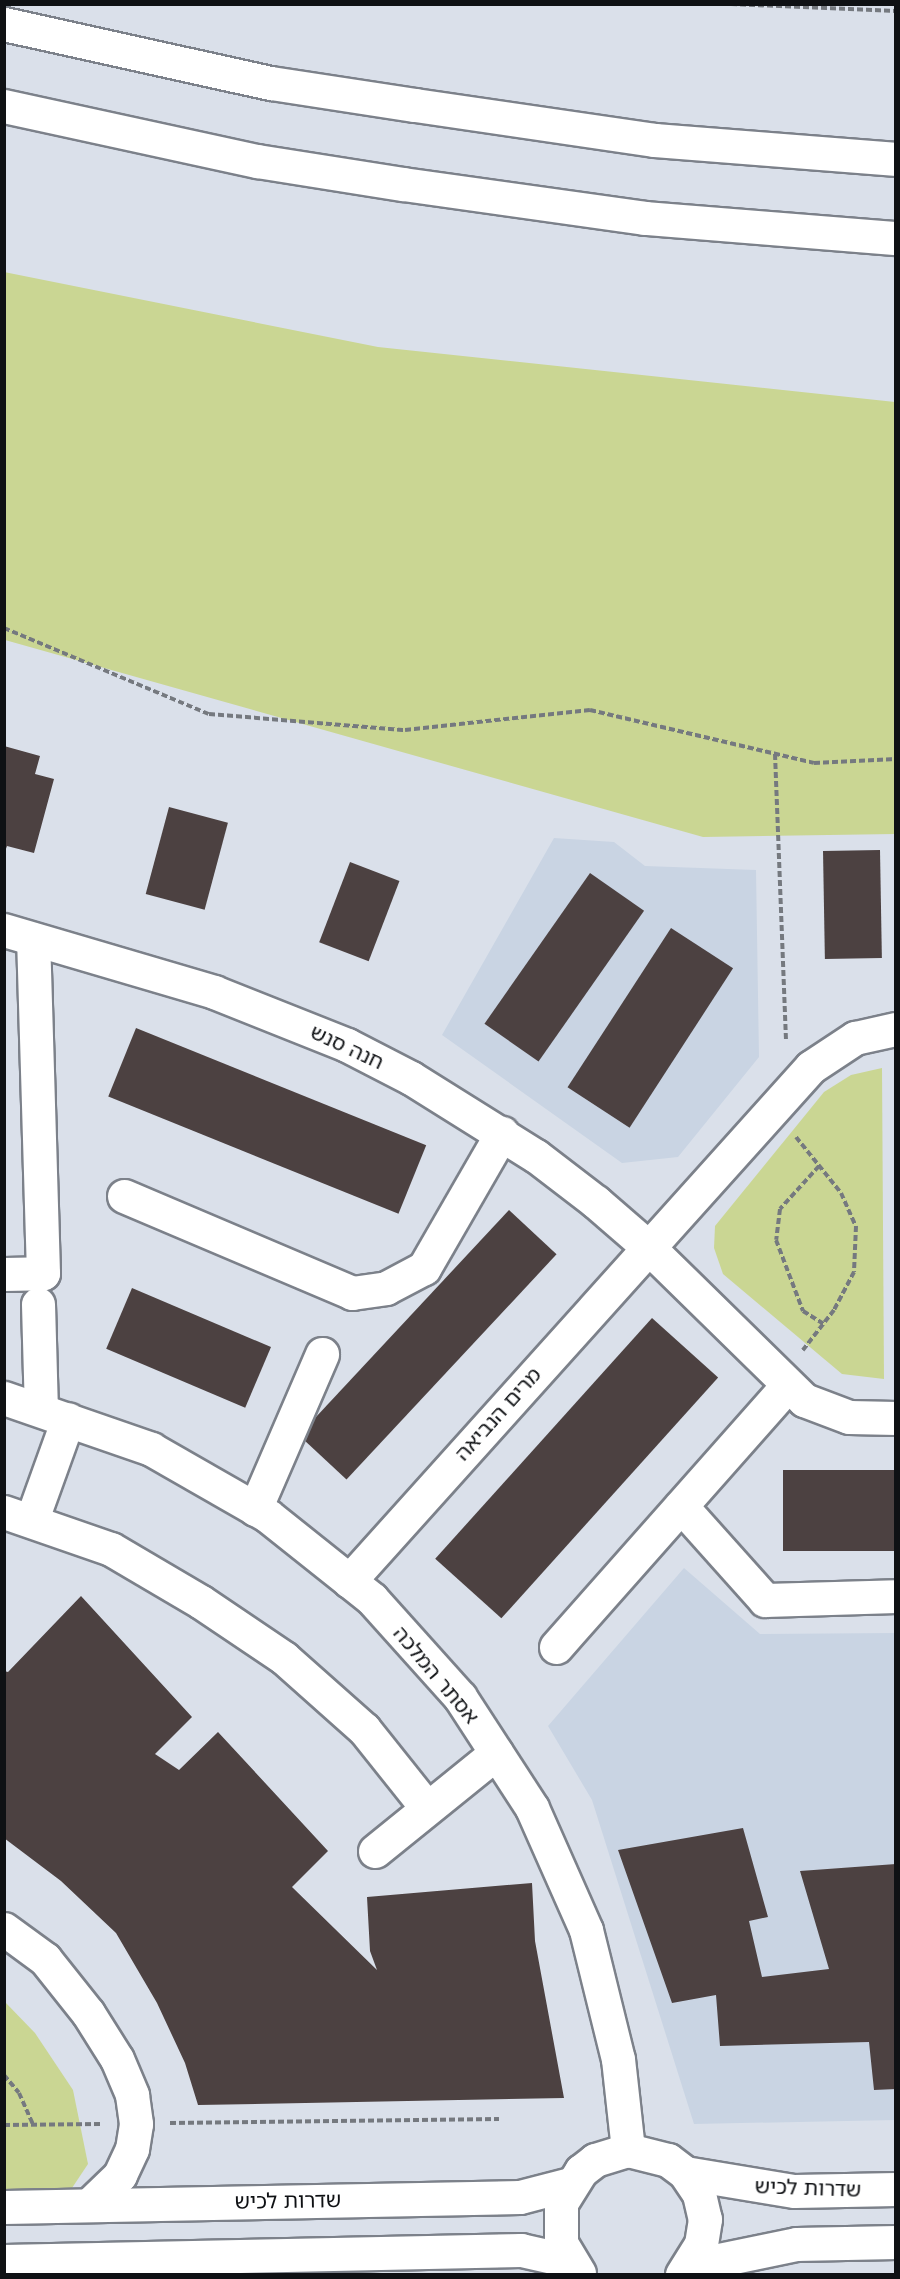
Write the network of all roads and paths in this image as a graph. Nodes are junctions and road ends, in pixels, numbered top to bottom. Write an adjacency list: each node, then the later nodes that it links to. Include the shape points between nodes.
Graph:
1 (731, 4): 2 (path)
2 (896, 11)
3 (4, 24): 5 (main road, via 271,83 426,107 654,140)
4 (4, 106): 6 (main road, via 257,161 427,187 645,218)
5 (896, 159)
6 (896, 238)
7 (4, 628): 8 (path, via 209,714 405,729 590,710)
8 (775, 754): 9 (path, via 814,763); 12 (path)
9 (896, 759)
10 (19, 934): 13 (main road, חנה סנש, via 281,1016 411,1078); 17 (main road, via 43,1273)
11 (896, 1029): 12 (main road, מרים הנביאה, via 865,1035 836,1047)
12 (781, 1100): 14 (path); 16 (main road, מרים הנביאה)
13 (502, 1133): 15 (main road, via 424,1268 387,1288 352,1293); 16 (main road, חנה סנש, via 596,1202)
14 (819, 1166): 19 (path, via 841,1193 856,1226 854,1272); 19 (path, via 780,1209 776,1240 803,1311)
15 (124, 1196)
16 (648, 1247): 21 (main road); 28 (main road, מרים הנביאה)
17 (4, 1274)
18 (38, 1304): 23 (main road)
19 (824, 1324): 21 (path)
20 (322, 1354): 26 (main road)
21 (783, 1383): 24 (main road, via 813,1405 836,1414); 25 (main road)
22 (4, 1398): 23 (main road, אסתר המלכה)
23 (54, 1414): 26 (main road, אסתר המלכה, via 151,1449); 27 (main road)
24 (896, 1418)
25 (681, 1506): 29 (main road, via 765,1600); 30 (main road)
26 (255, 1509): 28 (main road, אסתר המלכה)
27 (18, 1515): 32 (main road, via 111,1549 201,1602 284,1658 364,1729)
28 (349, 1581): 31 (main road, אסתר המלכה, via 372,1599 460,1697)
29 (896, 1596)
30 (556, 1647)
31 (496, 1753): 32 (main road); 40 (main road, אסתר המלכה, via 532,1808 586,1930 618,2060)
32 (427, 1808): 33 (main road)
33 (375, 1851)
34 (4, 1929): 37 (main road, via 45,1959 88,2013 117,2059 132,2095)
35 (4, 2075): 38 (path, via 19,2093)
36 (499, 2119): 37 (path)
37 (136, 2124): 38 (path); 44 (main road, via 132,2149 120,2175)
38 (33, 2125): 39 (path)
39 (4, 2126)
40 (628, 2150): 41 (main road, via 649,2152); 42 (main road, via 595,2160)
41 (685, 2173): 43 (main road, שדרות לכיש, via 794,2191); 50 (main road, via 699,2194 705,2219 701,2244)
42 (570, 2184): 44 (main road, שדרות לכיש, via 520,2197); 49 (main road, via 561,2202 559,2223)
43 (896, 2189)
44 (89, 2205): 45 (main road, שדרות לכיש)
45 (4, 2207)
46 (896, 2242): 50 (main road, via 796,2244)
47 (4, 2261): 48 (main road)
48 (98, 2266): 49 (main road, via 520,2250)
49 (575, 2268)
50 (686, 2270)

